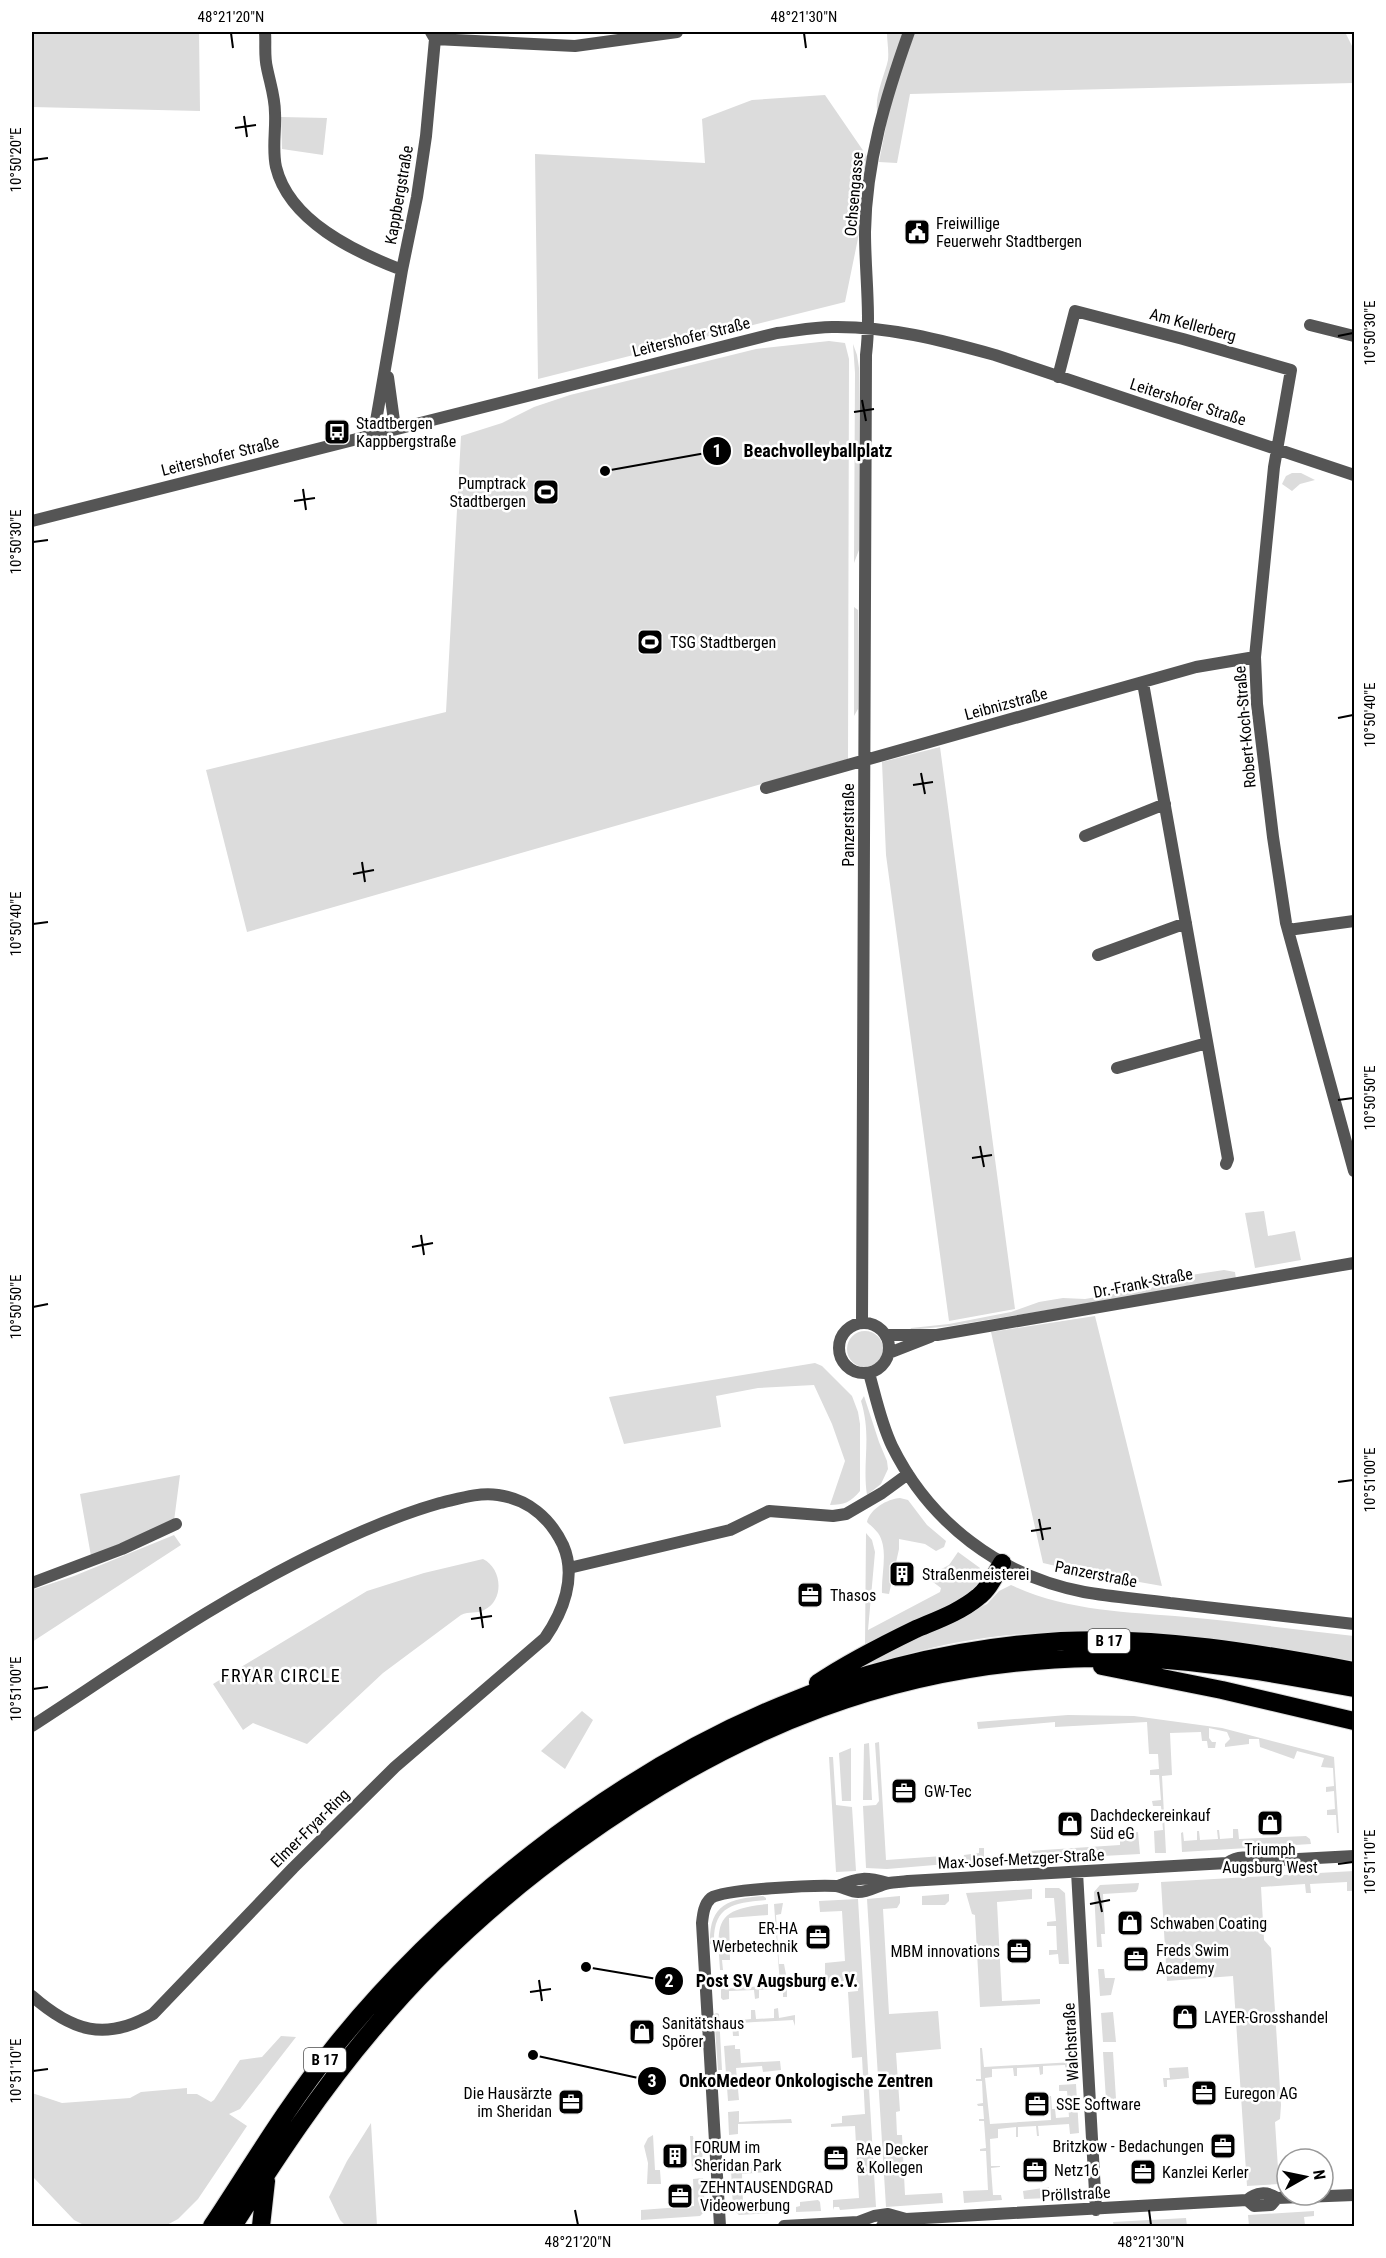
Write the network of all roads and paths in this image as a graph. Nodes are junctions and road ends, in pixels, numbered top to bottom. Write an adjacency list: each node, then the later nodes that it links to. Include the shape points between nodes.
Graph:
1 (265, 32): 7 (street, via 266,65 275,112 274,154 288,194 300,211 354,249)
2 (677, 32): 5 (street)
3 (909, 32): 9 (street, Ochsengasse, via 883,112 868,182 865,232)
4 (433, 35): 6 (street); 7 (street, Kappbergstraße, via 420,178)
5 (611, 36): 6 (street, via 575,46)
6 (507, 37)
7 (402, 270): 11 (street, Kappbergstraße)
8 (1310, 325): 10 (street)
9 (869, 328): 12 (street, Leitershofer Straße, via 941,340); 13 (street, Leitershofer Straße, via 830,327 777,333); 20 (street, Panzerstraße)
10 (1354, 336)
11 (386, 364): 13 (street, Kappbergstraße); 14 (street, Kappbergstraße)
12 (1058, 376): 15 (street, Leitershofer Straße); 15 (street, Am Kellerberg, via 1076,311 1291,370)
13 (395, 428): 14 (street, Leitershofer Straße)
14 (377, 433): 17 (street, Leitershofer Straße)
15 (1276, 448): 16 (street, Leitershofer Straße); 18 (street, Robert-Koch-Straße)
16 (1354, 475)
17 (32, 521)
18 (1255, 657): 19 (street, Leibnizstraße); 26 (street, Robert-Koch-Straße, via 1267,790)
19 (1143, 683): 20 (street, Leibnizstraße); 22 (street)
20 (865, 759): 21 (street, Leibnizstraße); 33 (street, Panzerstraße)
21 (766, 788)
22 (1165, 804): 23 (street); 25 (street)
23 (1085, 836)
24 (1354, 921): 26 (street)
25 (1186, 923): 27 (street); 28 (street)
26 (1288, 930): 31 (street, Robert-Koch-Straße)
27 (1098, 955)
28 (1207, 1043): 29 (street); 30 (street)
29 (1117, 1068)
30 (1226, 1164)
31 (1354, 1172)
32 (1354, 1263): 35 (street, Dr.-Frank-Straße)
33 (862, 1323): 34 (street, via 875,1326); 37 (street, via 842,1336 839,1351 853,1371)
34 (886, 1335): 35 (street, Dr.-Frank-Straße); 36 (street)
35 (937, 1335): 36 (street, Dr.-Frank-Straße)
36 (889, 1353): 37 (street, via 882,1366)
37 (869, 1373): 38 (street, Panzerstraße, via 881,1420)
38 (908, 1474): 40 (street, Panzerstraße, via 955,1529); 41 (street, via 846,1514 769,1511 730,1530)
39 (176, 1524): 42 (street)
40 (1002, 1563): 43 (street, Panzerstraße, via 1082,1591); 46 (highway, via 979,1597)
41 (569, 1568): 49 (street, Elmer-Fryar-Ring, via 554,1529 536,1510 516,1499 486,1494 420,1509 364,1530 271,1575); 52 (street, Elmer-Fryar-Ring, via 560,1614 545,1638 395,1767 153,2014 117,2030 88,2030 64,2021)
42 (32, 1583)
43 (1354, 1624)
44 (1065, 1659): 46 (highway, B 17, via 1025,1661 912,1680); 47 (highway, B 17, via 1186,1662); 48 (highway)
45 (1354, 1671): 46 (highway, B 17, via 1220,1648 1156,1642 1064,1641 988,1648)
46 (859, 1677): 53 (highway, B 17, via 709,1757 622,1810 526,1880 429,1967 375,2026 321,2095); 55 (highway, B 17, via 838,1670 799,1697 701,1742 629,1783 565,1828 472,1903 417,1954 332,2050)
47 (1354, 1688)
48 (1354, 1721)
49 (32, 1726)
50 (1354, 1856): 51 (street, Max-Josef-Metzger-Straße, via 1259,1862 1236,1868 1227,1863)
51 (1077, 1872): 56 (street, Walchstraße); 63 (street, Max-Josef-Metzger-Straße, via 888,1883 862,1892 838,1886 723,1894 710,1899 702,1923)
52 (32, 1996)
53 (267, 2175): 61 (highway, B 17); 62 (highway)
54 (1354, 2195): 56 (street, Pröllstraße, via 1277,2198 1271,2205 1254,2206 1247,2200)
55 (225, 2207): 59 (highway); 60 (highway, B 17)
56 (1096, 2210): 57 (street, Pröllstraße)
57 (906, 2219): 58 (street, Pröllstraße, via 888,2214); 66 (street, Pröllstraße)
58 (858, 2222): 64 (street, Pröllstraße); 65 (street, Pröllstraße)
59 (199, 2226)
60 (212, 2226)
61 (233, 2226)
62 (261, 2226)
63 (720, 2226)
64 (784, 2226)
65 (873, 2226)
66 (882, 2226)

